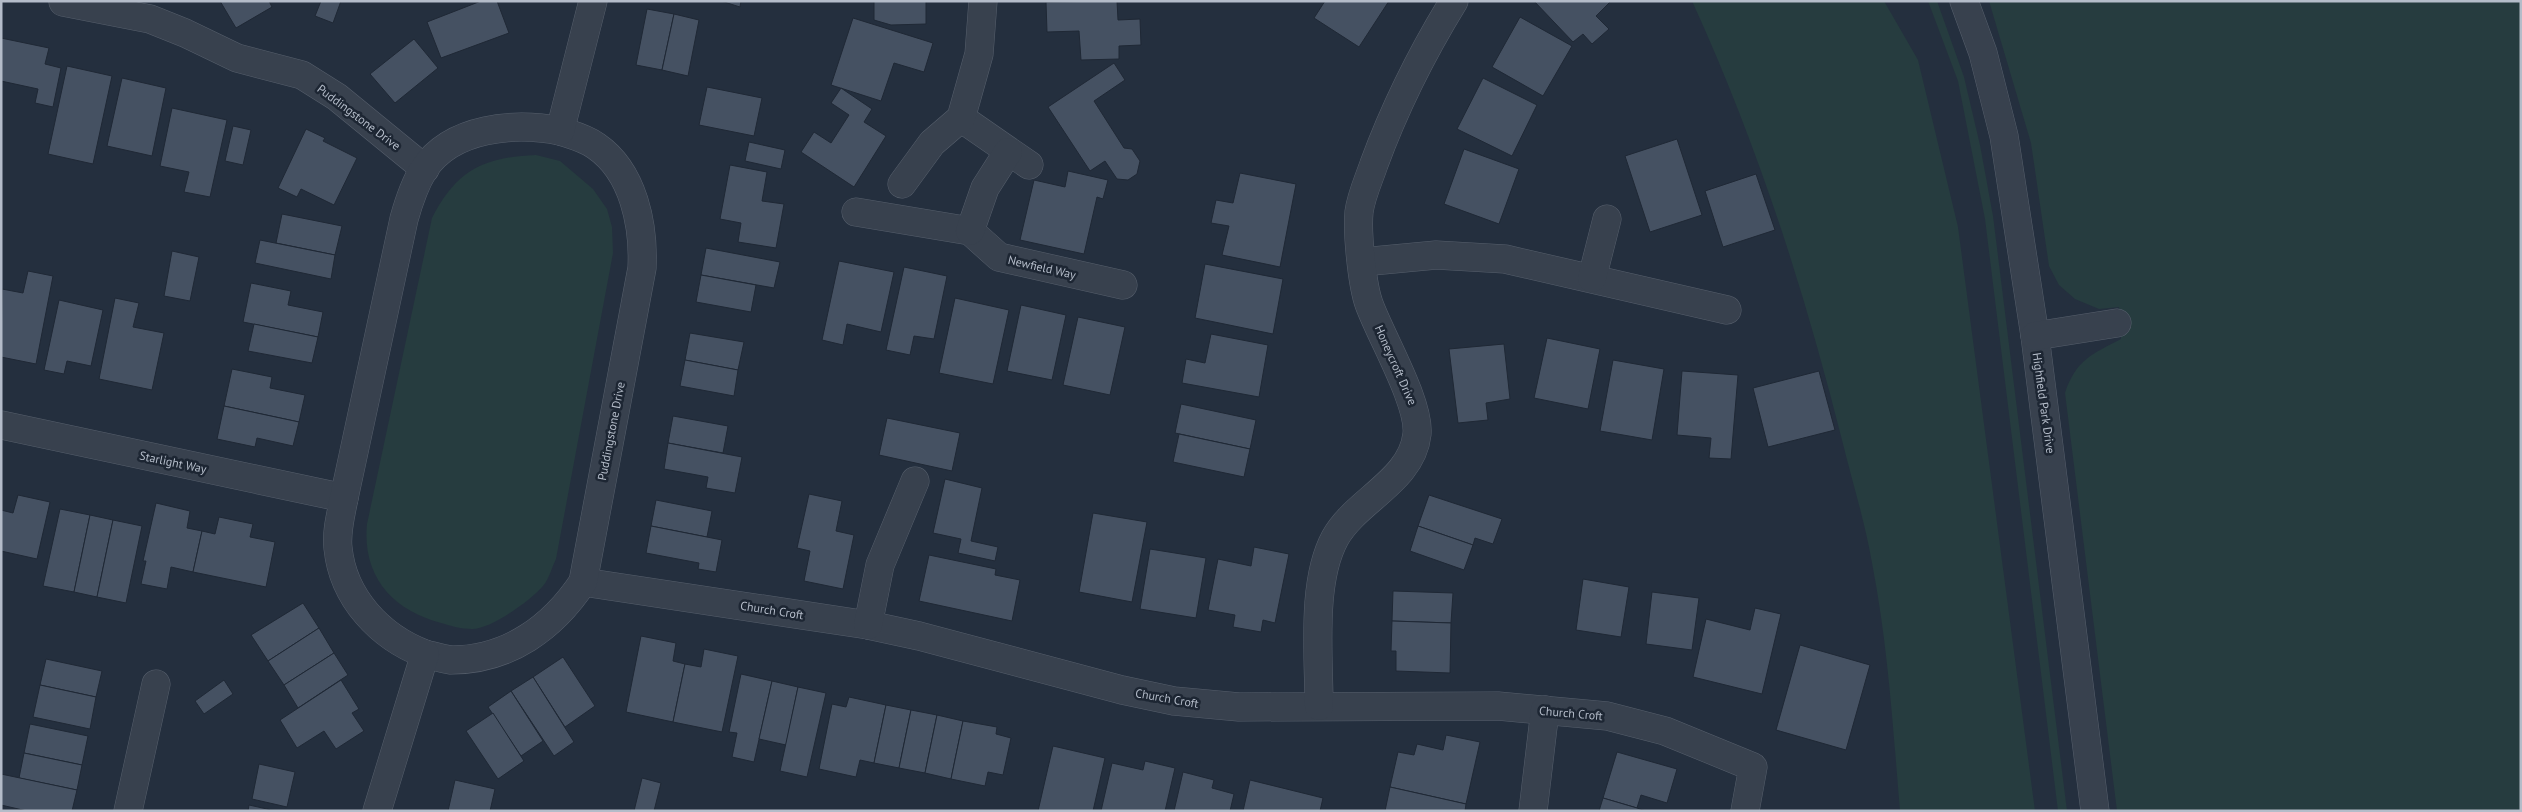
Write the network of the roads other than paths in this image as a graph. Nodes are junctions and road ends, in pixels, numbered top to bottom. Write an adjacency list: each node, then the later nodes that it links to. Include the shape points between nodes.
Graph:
1 (593, 1): 8 (street)
2 (982, 1): 7 (street, via 979,54)
3 (1454, 1): 14 (street, Honeycroft Drive, via 1391,119 1366,187 1359,212)
4 (1964, 1): 19 (street, Highfield Park Drive, via 1983,53 2004,136)
5 (63, 2): 6 (street, Puddingstone Drive)
6 (152, 10): 9 (street, Puddingstone Drive, via 185,33 237,58 302,75 337,97)
7 (961, 118): 10 (street, via 932,144); 13 (street, via 1018,158 985,188)
8 (560, 131): 9 (street, Puddingstone Drive, via 515,126 484,132 454,143 437,154); 23 (street, Puddingstone Drive, via 597,146 611,160 633,195 643,250)
9 (425, 168): 22 (street, Puddingstone Drive, via 410,195 404,219)
10 (902, 184)
11 (856, 212): 13 (street)
12 (1607, 219): 15 (street)
13 (970, 231): 16 (street, Newfield Way, via 999,257)
14 (1362, 262): 15 (street, via 1436,255 1505,259); 27 (street, Honeycroft Drive, via 1368,302 1416,412 1417,434 1412,454 1396,475 1348,521 1335,537 1324,561)
15 (1592, 278): 17 (street)
16 (1123, 285)
17 (1727, 310)
18 (2117, 323): 19 (street)
19 (2035, 336): 33 (street, Highfield Park Drive)
20 (1, 425): 22 (street, Starlight Way)
21 (914, 481): 24 (street, via 880,565)
22 (344, 498): 25 (street, Puddingstone Drive, via 338,550 362,610 393,638)
23 (583, 582): 24 (street, Church Croft); 25 (street, Puddingstone Drive, via 549,624 516,646 450,660)
24 (868, 625): 27 (street, Church Croft, via 1174,701 1239,707)
25 (425, 654): 30 (street)
26 (156, 684): 29 (street)
27 (1319, 706): 28 (street, Church Croft, via 1498,706)
28 (1545, 710): 31 (street); 32 (street, Church Croft, via 1607,716 1665,731 1753,767)
29 (128, 811)
30 (377, 811)
31 (1533, 811)
32 (1745, 811)
33 (2095, 811)

